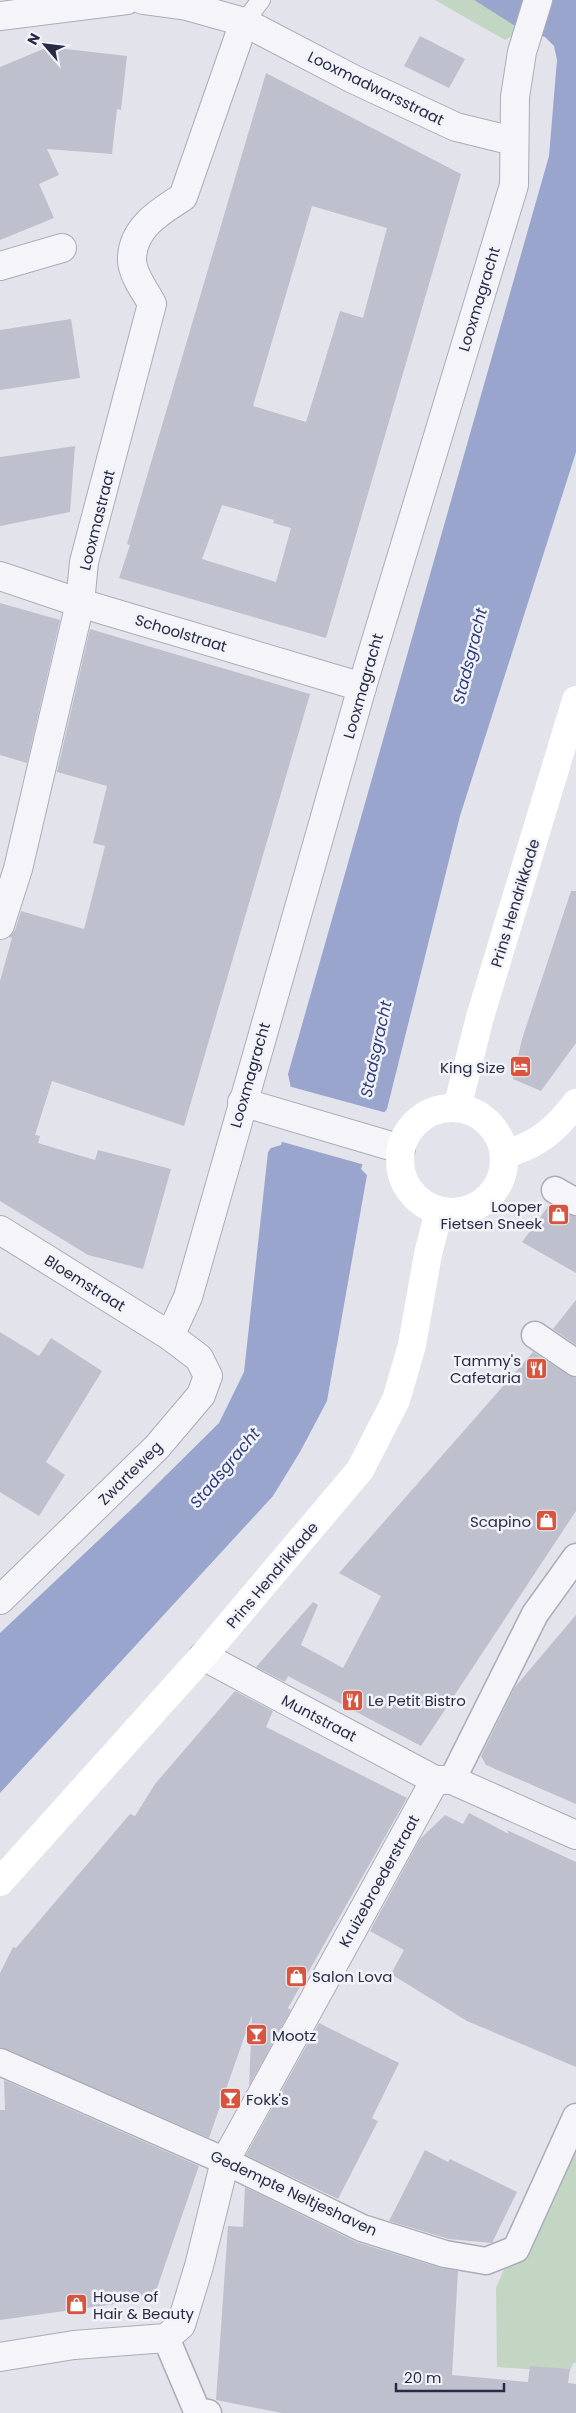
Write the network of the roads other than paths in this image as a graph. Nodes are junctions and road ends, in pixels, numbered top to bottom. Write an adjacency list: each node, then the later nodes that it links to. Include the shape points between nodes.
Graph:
1 (127, 0): 5 (street)
2 (143, 0): 6 (street, Looxmadwarsstraat, via 187,6)
3 (261, 0): 6 (lane)
4 (538, 0): 7 (street, Looxmagracht, via 522,52 514,97)
5 (1, 14)
6 (244, 22): 7 (street, Looxmadwarsstraat, via 353,79 456,127); 11 (street, Looxmastraat, via 183,197 158,212 141,230 136,241 132,262 152,304 84,562)
7 (513, 140): 12 (street, Looxmagracht, via 514,185)
8 (62, 248): 9 (street)
9 (0, 266)
10 (0, 576): 11 (street, Schoolstraat)
11 (80, 603): 12 (street, Schoolstraat); 14 (street, Looxmastraat, via 18,870)
12 (362, 687): 15 (street, Looxmagracht)
13 (576, 700): 17 (main road, Prins Hendrikkade, via 480,1017)
14 (0, 925)
15 (242, 1102): 18 (street); 23 (street, Looxmagracht, via 188,1297)
16 (576, 1103): 19 (main road, via 545,1136 525,1148)
17 (457, 1108): 18 (main road, via 438,1110 421,1118); 19 (main road, via 474,1112 489,1122 500,1136)
18 (390, 1145): 20 (main road, via 408,1188 421,1202)
19 (505, 1154): 20 (main road, via 502,1178 487,1200 464,1211)
20 (439, 1211): 27 (main road, Prins Hendrikkade, via 412,1345 396,1400 360,1470)
21 (0, 1230): 23 (street, Bloemstraat)
22 (535, 1335): 24 (street)
23 (170, 1336): 26 (street, Zwarteweg, via 199,1358 208,1376 201,1395 157,1447)
24 (576, 1363)
25 (576, 1557): 28 (street, Kruizebroederstraat, via 535,1614)
26 (0, 1600)
27 (203, 1656): 28 (street, Muntstraat); 30 (main road, Prins Hendrikkade)
28 (444, 1780): 29 (street, Muntstraat); 33 (street, Kruizebroederstraat)
29 (576, 1835)
30 (0, 1882)
31 (0, 2062): 33 (street, Gedempte Neltjeshaven)
32 (576, 2117): 33 (street, Gedempte Neltjeshaven, via 516,2249 486,2261 445,2254 362,2228)
33 (225, 2161): 34 (street, Kruizebroederstraat, via 181,2325)
34 (166, 2338): 35 (street, via 74,2346); 36 (street, via 197,2411)
35 (0, 2357)
36 (208, 2413)

